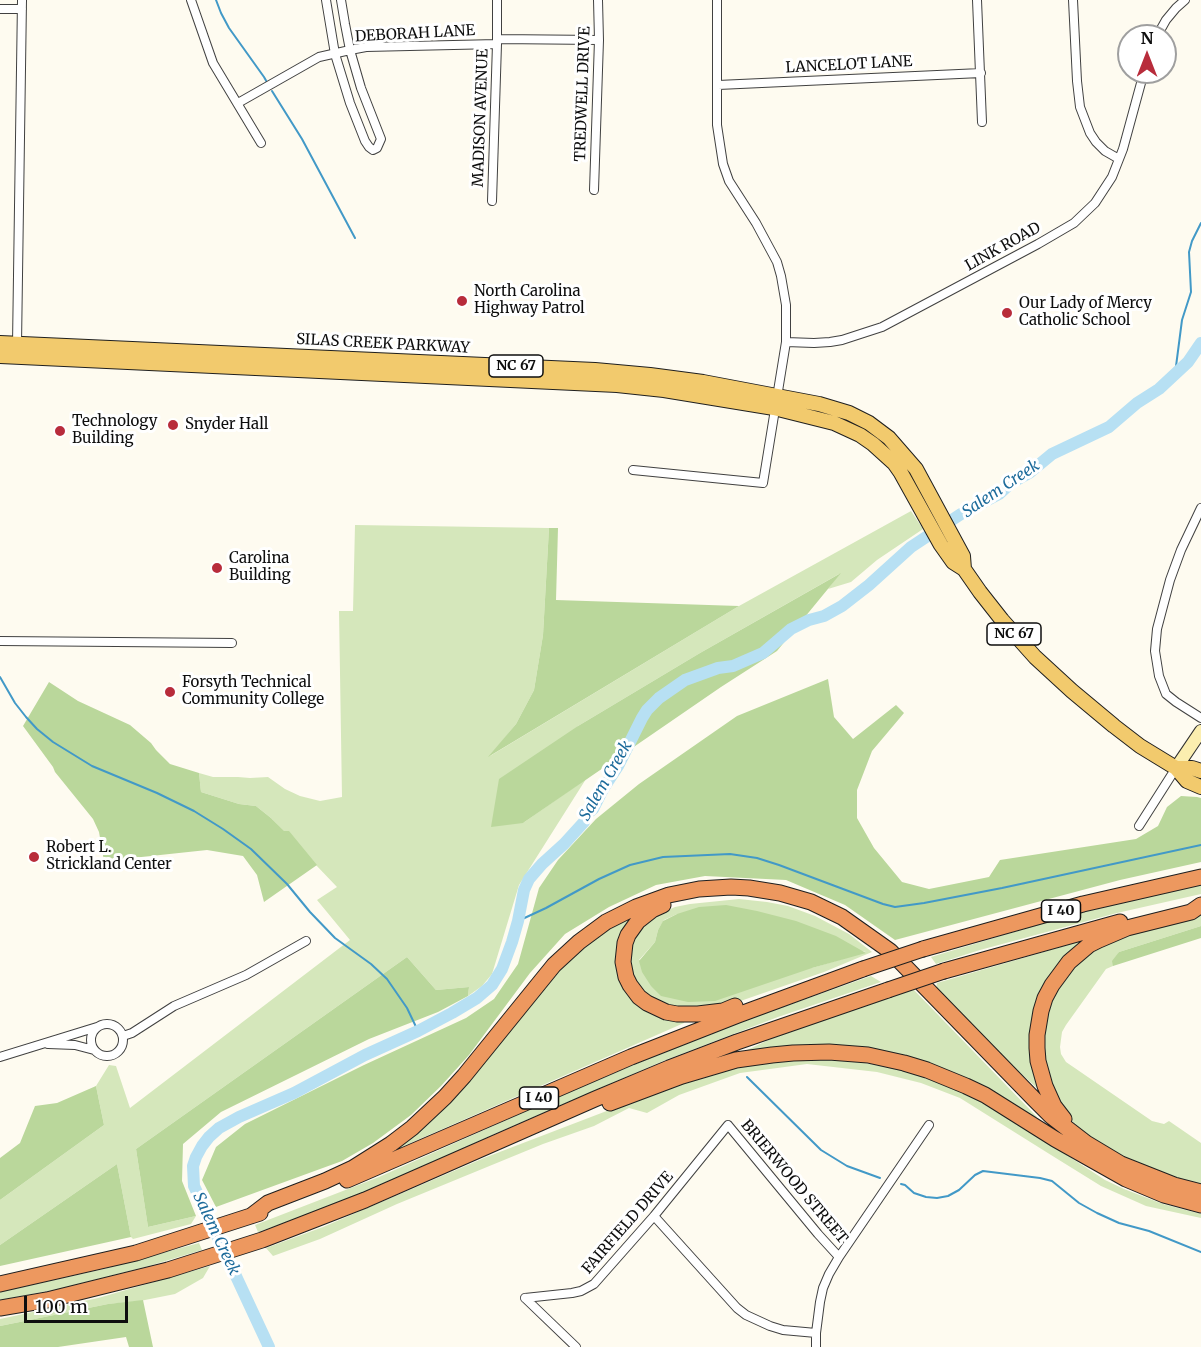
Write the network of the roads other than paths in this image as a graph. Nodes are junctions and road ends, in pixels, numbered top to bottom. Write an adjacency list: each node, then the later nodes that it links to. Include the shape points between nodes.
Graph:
1 (191, 0): 20 (street, via 213,63)
2 (326, 0): 16 (street)
3 (341, 0): 15 (street)
4 (497, 0): 14 (street, MADISON AVENUE)
5 (598, 0): 13 (street, TREDWELL DRIVE)
6 (717, 0): 19 (street)
7 (977, 0): 17 (street)
8 (1073, 0): 23 (street, via 1080,107 1096,142)
9 (1185, 0): 12 (street)
10 (22, 5): 11 (street); 28 (street)
11 (0, 9)
12 (1164, 24)
13 (599, 40): 14 (street, DEBORAH LANE); 24 (street, TREDWELL DRIVE)
14 (497, 42): 15 (street, DEBORAH LANE, via 366,46); 25 (street, MADISON AVENUE)
15 (351, 50): 16 (street, DEBORAH LANE); 16 (street, via 381,139 374,150 365,141)
16 (335, 54): 20 (street, DEBORAH LANE, via 319,57)
17 (981, 73): 19 (street, LANCELOT LANE); 21 (street)
18 (1141, 84): 23 (street, LINK ROAD)
19 (718, 85): 26 (street, via 717,125 723,164 729,182 777,262 786,305)
20 (238, 103): 22 (street)
21 (982, 122)
22 (261, 143)
23 (1119, 159): 26 (street, LINK ROAD, via 1095,204 1074,223 1038,244 882,327 830,342)
24 (594, 190)
25 (492, 201)
26 (786, 342): 32 (street)
27 (0, 343): 28 (main road, SILAS CREEK PARKWAY / NC 67)
28 (17, 344): 30 (main road, SILAS CREEK PARKWAY / NC 67)
29 (0, 357): 31 (main road, SILAS CREEK PARKWAY / NC 67)
30 (343, 358): 31 (main road, via 332,363 250,360); 32 (main road, SILAS CREEK PARKWAY / NC 67, via 616,372 704,382)
31 (246, 367): 32 (main road, SILAS CREEK PARKWAY / NC 67, via 617,385)
32 (775, 401): 33 (street, via 763,483); 39 (main road, SILAS CREEK PARKWAY / NC 67, via 860,435 885,454 928,508 947,541 953,562 964,569 1014,634 1053,674 1121,732)
33 (633, 470)
34 (1201, 508): 37 (street, via 1170,580 1155,651 1166,694)
35 (0, 641): 36 (street)
36 (232, 644)
37 (1201, 718)
38 (1201, 731): 39 (street)
39 (1176, 768): 40 (main road, SILAS CREEK PARKWAY / NC 67); 41 (main road, SILAS CREEK PARKWAY / NC 67, via 1187,781); 42 (street)
40 (1201, 771)
41 (1201, 787)
42 (1139, 826)
43 (1201, 877): 46 (highway, I 40, bridge, via 1083,904)
44 (1201, 904): 52 (highway, I 40, bridge, via 1128,919 944,971 727,1046); 55 (highway, via 1191,912 1127,928 1089,945 1060,973 1046,998 1037,1035 1041,1074 1054,1106)
45 (306, 940): 48 (street, via 246,975 174,1006)
46 (827, 981): 56 (highway, via 808,981 723,1011 676,1014 647,1003 634,990 624,970 623,953 628,935 638,921 652,910 680,900 745,895 813,911 843,926 882,954 1043,1117); 59 (highway, I 40, via 662,1044 388,1164)
47 (97, 1027): 48 (street, via 113,1025); 49 (street); 50 (street, via 92,1036)
48 (123, 1036): 50 (street, via 122,1047 115,1055 104,1056)
49 (45, 1044): 50 (street); 51 (street)
50 (94, 1050)
51 (0, 1057)
52 (551, 1118): 56 (highway, via 564,1122 682,1076 736,1060 772,1054 852,1053 904,1063 966,1086); 63 (highway, I 40, via 366,1200 262,1240 168,1270)
53 (728, 1125): 60 (street, FAIRFIELD DRIVE); 61 (street, BRIERWOOD STREET)
54 (929, 1125): 61 (street)
55 (1086, 1143): 57 (highway, via 1149,1176); 59 (highway, via 1051,1116 890,951 857,926 811,902 780,893 732,887 699,889 651,900 591,933 554,965 464,1076 412,1128 353,1168 268,1203)
56 (1126, 1179): 58 (highway)
57 (1201, 1192)
58 (1201, 1205)
59 (251, 1216): 62 (highway, I 40, via 136,1252)
60 (654, 1216): 64 (street, via 736,1308 770,1326); 65 (street, FAIRFIELD DRIVE, via 594,1284 572,1293 525,1298)
61 (839, 1257): 64 (street, via 823,1288)
62 (0, 1284)
63 (0, 1308)
64 (816, 1333): 66 (street)
65 (576, 1347)
66 (816, 1347)

